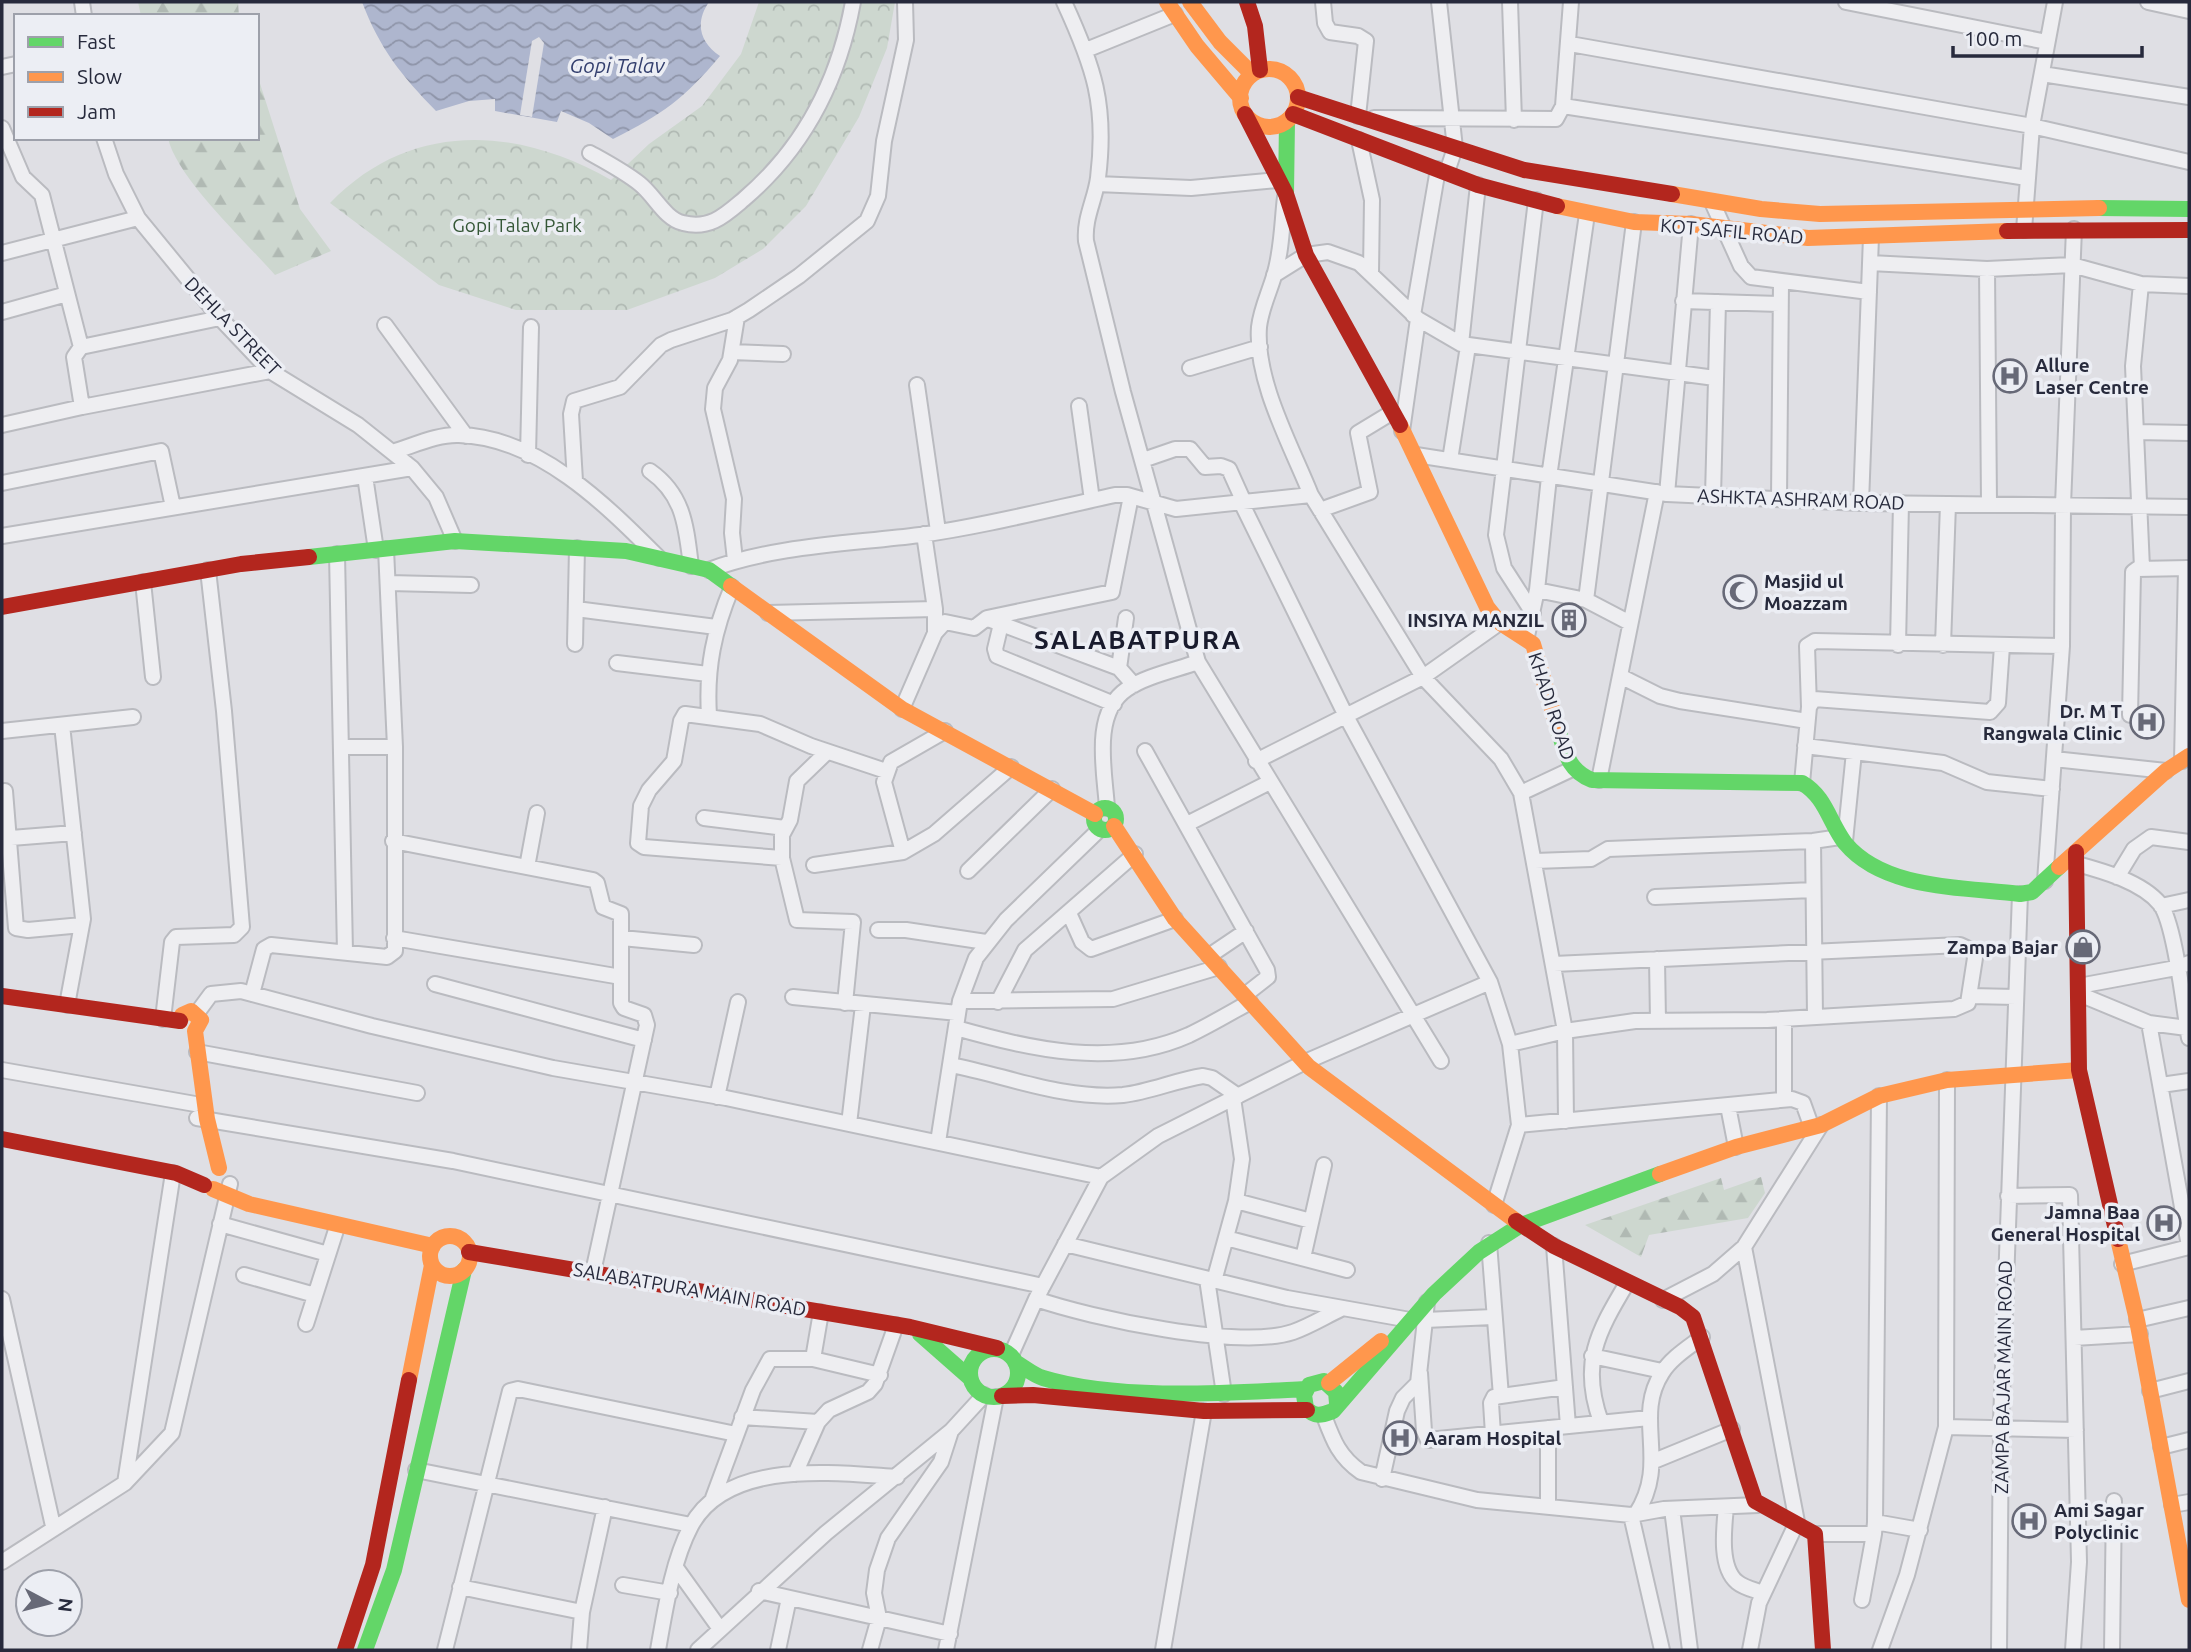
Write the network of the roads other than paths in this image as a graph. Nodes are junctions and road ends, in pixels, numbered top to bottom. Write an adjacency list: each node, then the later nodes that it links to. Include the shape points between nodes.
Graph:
1 (853, 2): 34 (street, via 837,68 807,128 764,181 717,222 676,221 644,187)
2 (905, 2): 71 (street, via 906,40 874,209 856,233)
3 (1064, 2): 18 (street)
4 (1189, 2): 19 (street, via 1220,42)
5 (1247, 2): 19 (street, via 1255,26)
6 (1323, 2): 26 (street, via 1330,32 1366,41)
7 (1439, 2): 27 (street)
8 (1510, 2): 28 (street)
9 (1571, 2): 17 (street)
10 (1846, 2): 13 (street)
11 (2055, 2): 16 (street)
12 (2148, 2): 15 (street)
13 (1887, 7): 16 (street)
14 (1171, 8): 18 (street); 23 (street)
15 (2189, 11)
16 (2047, 42): 20 (street)
17 (1570, 44): 24 (street); 29 (street)
18 (1086, 50): 38 (street, via 1101,106)
19 (1256, 72): 21 (street, via 1286,74); 23 (street, via 1242,89)
20 (2042, 74): 22 (street); 29 (street)
21 (1298, 97): 25 (street); 26 (street, KOT SAFIL ROAD)
22 (2189, 97)
23 (1243, 106): 25 (street, via 1252,121 1269,127); 40 (street)
24 (1563, 106): 28 (street, via 1553,121); 37 (street)
25 (1290, 117): 32 (street, KOT SAFIL ROAD); 40 (street)
26 (1361, 117): 27 (street); 33 (street, KOT SAFIL ROAD)
27 (1452, 118): 28 (street); 33 (street)
28 (1514, 120)
29 (2032, 127): 35 (street); 37 (street)
30 (2, 128): 54 (street, via 23,177 42,195)
31 (105, 140): 46 (street, DEHLA STREET)
32 (1359, 140): 36 (street, KOT SAFIL ROAD); 60 (street, via 1372,200)
33 (1455, 148): 36 (street); 42 (street, KOT SAFIL ROAD, via 1524,170)
34 (590, 153)
35 (2189, 162)
36 (1443, 171): 39 (street, KOT SAFIL ROAD); 72 (street)
37 (2026, 178): 43 (street)
38 (1097, 184): 40 (street); 100 (street, via 1086,219 1086,241)
39 (1478, 185): 41 (street, KOT SAFIL ROAD); 76 (street)
40 (1281, 187): 56 (street); 61 (street)
41 (1536, 200): 45 (street, KOT SAFIL ROAD); 81 (street)
42 (1712, 202): 43 (street, KOT SAFIL ROAD, via 1820,214); 49 (street)
43 (2028, 208): 44 (street, KOT SAFIL ROAD); 51 (street)
44 (2189, 209)
45 (1587, 214): 47 (street, KOT SAFIL ROAD); 82 (street)
46 (138, 218): 54 (street); 73 (street, DEHLA STREET)
47 (1634, 222): 48 (street, KOT SAFIL ROAD); 83 (street)
48 (1691, 224): 49 (street, KOT SAFIL ROAD); 67 (street)
49 (1721, 228): 53 (street, KOT SAFIL ROAD, via 1808,238); 62 (street, via 1746,272)
50 (2074, 229): 51 (street, KOT SAFIL ROAD); 52 (street, KOT SAFIL ROAD); 58 (street)
51 (2024, 230): 53 (street, KOT SAFIL ROAD)
52 (2189, 230)
53 (1871, 237): 57 (street)
54 (53, 239): 55 (street); 66 (street)
55 (2, 253)
56 (1306, 255): 60 (street, via 1338,254); 61 (street); 91 (street)
57 (1870, 263): 59 (street); 65 (street)
58 (2072, 265): 59 (street); 63 (street); 122 (street)
59 (1987, 269): 121 (street)
60 (1371, 273): 72 (street)
61 (1275, 275): 78 (street, via 1264,301)
62 (1781, 283): 65 (street); 69 (street)
63 (2141, 284): 64 (street); 94 (street, via 2133,354)
64 (2189, 286)
65 (1869, 292): 118 (street)
66 (67, 294): 70 (street); 77 (street)
67 (1683, 301): 68 (street); 86 (street)
68 (1718, 302): 69 (street); 87 (street)
69 (1779, 304): 114 (street)
70 (2, 312)
71 (737, 317): 79 (street); 107 (street, via 661,345 620,387 574,401)
72 (1416, 317): 76 (street); 93 (street)
73 (220, 318): 77 (street); 85 (street, DEHLA STREET)
74 (385, 325): 96 (street)
75 (531, 327): 98 (street)
76 (1464, 345): 81 (street); 101 (street)
77 (81, 346): 90 (street, via 74,357)
78 (1260, 347): 84 (street); 111 (street, via 1266,381)
79 (732, 352): 80 (street); 134 (street, via 715,387 713,409 734,499)
80 (783, 354)
81 (1515, 354): 82 (street); 103 (street)
82 (1566, 360): 83 (street); 106 (street)
83 (1615, 365): 86 (street); 109 (street)
84 (1190, 368)
85 (270, 371): 90 (street); 97 (street, DEHLA STREET, via 358,425)
86 (1678, 373): 87 (street); 110 (street)
87 (1715, 378): 113 (street)
88 (917, 385): 127 (street)
89 (1079, 406): 115 (street)
90 (82, 407): 92 (street)
91 (1391, 413): 93 (street); 126 (street, via 1358,433 1370,492)
92 (2, 425)
93 (1402, 431): 99 (street)
94 (2136, 432): 95 (street); 123 (street)
95 (2189, 433)
96 (466, 436): 97 (street, via 440,437); 98 (street)
97 (392, 452): 102 (street, DEHLA STREET)
98 (528, 455): 107 (street)
99 (1416, 455): 101 (street, ASHKTA ASHRAM ROAD); 154 (street)
100 (1143, 460): 116 (street, via 1175,449 1191,449 1205,467 1229,469); 117 (street)
101 (1450, 460): 103 (street, ASHKTA ASHRAM ROAD)
102 (412, 468): 105 (street); 129 (street, DEHLA STREET, via 436,497)
103 (1502, 469): 106 (street, ASHKTA ASHRAM ROAD); 150 (street, via 1497,544 1504,568)
104 (650, 471): 135 (street, via 672,489 686,527)
105 (365, 475): 124 (street); 131 (street)
106 (1549, 477): 109 (street, ASHKTA ASHRAM ROAD); 144 (street)
107 (575, 481): 133 (street)
108 (2, 483): 124 (street, via 161,452)
109 (1603, 484): 110 (street, ASHKTA ASHRAM ROAD); 145 (street)
110 (1662, 493): 113 (street, ASHKTA ASHRAM ROAD); 153 (street)
111 (1311, 495): 116 (street); 126 (street)
112 (1131, 496): 115 (street); 117 (street); 152 (street, via 1112,592)
113 (1713, 496): 114 (street, ASHKTA ASHRAM ROAD)
114 (1779, 498): 118 (street, ASHKTA ASHRAM ROAD)
115 (1092, 500): 127 (street)
116 (1242, 500): 117 (street, via 1176,509); 177 (street)
117 (1155, 503): 163 (street)
118 (1861, 503): 119 (street, ASHKTA ASHRAM ROAD)
119 (1902, 503): 120 (street, ASHKTA ASHRAM ROAD); 159 (street)
120 (1948, 504): 121 (street, ASHKTA ASHRAM ROAD); 160 (street)
121 (1989, 504): 122 (street, ASHKTA ASHRAM ROAD)
122 (2063, 505): 123 (street, ASHKTA ASHRAM ROAD); 162 (street)
123 (2141, 507): 125 (street, ASHKTA ASHRAM ROAD); 136 (street)
124 (173, 508): 128 (street)
125 (2189, 508)
126 (1320, 510): 169 (street)
127 (931, 533): 134 (street); 147 (street)
128 (2, 536)
129 (455, 541): 130 (street); 131 (street)
130 (576, 548): 133 (street); 148 (street)
131 (381, 550): 132 (street); 141 (street)
132 (337, 554): 138 (street); 182 (street)
133 (659, 558): 135 (street)
134 (735, 560): 139 (street)
135 (691, 566): 139 (street)
136 (2142, 568): 137 (street); 175 (street, via 2133,572)
137 (2187, 568): 189 (street)
138 (208, 570): 140 (street); 261 (street, via 242,927 234,935 176,937)
139 (709, 570): 143 (street)
140 (143, 582): 146 (street); 168 (street)
141 (389, 583): 142 (street); 183 (street)
142 (471, 585)
143 (732, 587): 149 (street); 155 (street)
144 (1537, 590): 145 (street); 150 (street)
145 (1586, 600): 153 (street)
146 (2, 607)
147 (936, 608): 149 (street); 156 (street)
148 (576, 609): 155 (street); 158 (street)
149 (768, 613): 172 (street)
150 (1533, 613): 157 (street)
151 (1126, 618): 165 (street)
152 (994, 621): 156 (street, via 968,629 945,622); 165 (street); 171 (street, via 997,656)
153 (1630, 623): 167 (street)
154 (1498, 624): 157 (street, KHADI ROAD); 169 (street)
155 (716, 627): 166 (street)
156 (935, 633): 172 (street)
157 (1527, 636): 191 (street, KHADI ROAD)
158 (575, 644)
159 (1898, 645): 160 (street); 173 (street, via 1809,642)
160 (1943, 645): 161 (street)
161 (2002, 646): 162 (street); 173 (street, via 1998,704 1990,712 1821,697 1814,699)
162 (2062, 646): 187 (street)
163 (1198, 662): 170 (street); 188 (street)
164 (617, 663): 166 (street)
165 (1119, 667): 170 (street)
166 (708, 674): 174 (street)
167 (1620, 676): 173 (street, via 1680,701); 194 (street)
168 (153, 677)
169 (1423, 677): 177 (street); 200 (street, via 1501,759)
170 (1134, 685): 171 (street)
171 (1114, 704): 203 (street, via 1104,729)
172 (902, 709): 179 (street)
173 (1808, 714): 181 (street)
174 (709, 715): 185 (street, via 760,724); 214 (street, via 682,717 674,761 641,806 638,843)
175 (2130, 715)
176 (133, 717): 178 (street)
177 (1347, 718): 188 (street); 243 (street)
178 (62, 725): 180 (street); 206 (street)
179 (945, 731): 190 (street); 192 (street, via 891,762)
180 (2, 732)
181 (1805, 746): 186 (street); 196 (street)
182 (341, 747): 183 (street); 236 (street)
183 (395, 747): 209 (street)
184 (1145, 751): 204 (street)
185 (827, 752): 192 (street); 205 (street, via 797,781)
186 (1854, 752): 198 (street, via 1943,763 1987,782); 208 (street)
187 (2054, 759): 193 (street); 198 (street)
188 (1256, 761): 195 (street)
189 (2186, 761): 193 (street)
190 (1011, 766): 197 (street); 212 (street, via 934,834)
191 (1573, 769): 194 (street, KHADI ROAD, via 1584,778); 200 (street)
192 (886, 771): 212 (street, via 886,791)
193 (2166, 771): 215 (street)
194 (1599, 780): 196 (street, KHADI ROAD)
195 (1270, 782): 204 (street); 259 (street)
196 (1801, 783): 208 (street, via 1816,790)
197 (1052, 789): 203 (street); 219 (street)
198 (2052, 789): 221 (street)
199 (5, 791): 207 (street)
200 (1521, 793): 216 (street)
201 (537, 813): 218 (street)
202 (704, 818): 205 (street)
203 (1104, 819): 213 (street); 234 (street)
204 (1187, 824): 231 (street)
205 (785, 828): 214 (street)
206 (74, 833): 207 (street); 229 (street)
207 (10, 838): 229 (street, via 16,928)
208 (1842, 839): 210 (street); 223 (street, via 1877,870 1895,878)
209 (393, 841): 218 (street); 232 (street)
210 (1813, 841): 216 (street, via 1608,849 1591,859); 222 (street)
211 (2189, 842): 220 (street, via 2151,837 2134,849)
212 (904, 852): 217 (street)
213 (1135, 854): 227 (street); 228 (street)
214 (782, 858): 254 (street, via 797,920 853,922)
215 (2076, 858): 220 (street); 221 (street); 245 (street)
216 (1535, 861): 240 (street)
217 (814, 865)
218 (527, 867): 233 (street, via 593,880 603,907 621,914)
219 (968, 871)
220 (2117, 877): 226 (street)
221 (2045, 881): 223 (street, via 2032,892)
222 (1813, 890): 224 (street); 237 (street)
223 (2020, 894): 250 (street, ZAMPA BAJAR MAIN ROAD)
224 (1655, 897)
225 (2189, 900): 226 (street)
226 (2161, 906): 241 (street)
227 (1069, 913): 228 (street, via 1082,942 1091,949); 253 (street, via 1025,950)
228 (1175, 919): 239 (street)
229 (82, 925): 255 (street)
230 (878, 929): 234 (street)
231 (1247, 931): 239 (street); 251 (street, via 1269,974)
232 (394, 938): 236 (street, via 395,951 387,957); 242 (street)
233 (622, 938): 235 (street); 242 (street)
234 (986, 942): 257 (street)
235 (694, 945)
236 (345, 952): 246 (street, via 271,945 264,950)
237 (1813, 952): 238 (street); 248 (street, via 1969,947 1975,958); 260 (street)
238 (1657, 959): 240 (street); 263 (street)
239 (1214, 961): 251 (street); 253 (street, via 1112,999)
240 (1554, 964): 268 (street)
241 (2183, 966): 245 (street); 267 (street)
242 (621, 977): 269 (street, via 624,1008 647,1019)
243 (1490, 982): 259 (street); 270 (street)
244 (435, 984): 269 (street)
245 (2079, 990): 264 (street); 276 (street)
246 (252, 994): 258 (street, via 211,994); 280 (street, via 488,1053)
247 (2, 996): 255 (street)
248 (1970, 996): 250 (street); 260 (street, via 1968,1003 1954,1009)
249 (793, 997): 254 (street)
250 (2016, 997): 277 (street, ZAMPA BAJAR MAIN ROAD)
251 (1248, 999): 266 (street, via 1187,1036 1119,1053 1021,1046); 273 (street)
252 (738, 1002): 284 (street)
253 (998, 1002): 257 (street)
254 (845, 1003): 256 (street)
255 (67, 1005): 261 (street)
256 (863, 1005): 257 (street); 290 (street)
257 (959, 1007): 266 (street)
258 (197, 1013): 265 (street, via 186,1012)
259 (1414, 1014): 272 (street); 273 (street)
260 (1815, 1017): 262 (street)
261 (163, 1018): 265 (street)
262 (1784, 1019): 263 (street); 286 (street)
263 (1658, 1021): 268 (street)
264 (2149, 1023): 267 (street); 281 (street)
265 (187, 1027): 271 (street); 288 (street)
266 (956, 1028): 274 (street)
267 (2188, 1028)
268 (1565, 1031): 270 (street); 289 (street)
269 (644, 1040): 280 (street)
270 (1510, 1044): 291 (street)
271 (197, 1052): 282 (street); 288 (street)
272 (1441, 1061)
273 (1305, 1062): 285 (street); 303 (street)
274 (951, 1065): 285 (street, via 1100,1096 1125,1095 1203,1076); 294 (street)
275 (2, 1070): 288 (street)
276 (2079, 1070): 277 (street); 318 (street)
277 (2012, 1073): 278 (street); 301 (street, ZAMPA BAJAR MAIN ROAD)
278 (1947, 1080): 283 (street); 366 (street)
279 (2189, 1081): 281 (street)
280 (635, 1082): 284 (street); 300 (street)
281 (2161, 1084): 314 (street)
282 (417, 1093)
283 (1879, 1096): 292 (street); 396 (street)
284 (717, 1097): 290 (street)
285 (1236, 1097): 298 (street, via 1158,1136); 302 (street, via 1242,1160)
286 (1784, 1100): 287 (street); 292 (street, via 1803,1103)
287 (1728, 1106): 289 (street); 295 (street)
288 (200, 1114): 299 (street); 300 (street)
289 (1566, 1121): 291 (street)
290 (849, 1124): 294 (street)
291 (1519, 1125): 303 (street)
292 (1817, 1126): 295 (street); 313 (street)
293 (2, 1139): 297 (street)
294 (938, 1142): 298 (street)
295 (1736, 1147): 306 (street)
296 (1324, 1165): 304 (street)
297 (174, 1173): 299 (street); 382 (street)
298 (1101, 1177): 310 (street)
299 (216, 1180): 305 (street); 307 (street, via 248,1204)
300 (610, 1194): 322 (street); 326 (street)
301 (2008, 1196): 341 (street, via 2070,1195); 369 (street, ZAMPA BAJAR MAIN ROAD)
302 (1236, 1201): 304 (street); 308 (street)
303 (1494, 1205): 306 (street)
304 (1311, 1222): 317 (street)
305 (220, 1224): 316 (street); 382 (street, via 176,1426)
306 (1521, 1225): 309 (street); 311 (street)
307 (338, 1227): 312 (street); 316 (street)
308 (1226, 1238): 317 (street); 324 (street)
309 (1489, 1243): 334 (street); 335 (street, via 1428,1297)
310 (1065, 1244): 324 (street); 326 (street)
311 (1554, 1245): 325 (street); 351 (street)
312 (433, 1246): 315 (street, via 450,1236 462,1241); 319 (street)
313 (1744, 1247): 330 (street, via 1713,1274); 393 (street)
314 (2189, 1247): 318 (street)
315 (470, 1252): 320 (street); 322 (street, SALABATPURA MAIN ROAD)
316 (328, 1254): 327 (street)
317 (1303, 1258): 321 (street)
318 (2122, 1264): 338 (street)
319 (432, 1265): 320 (street, via 447,1276); 415 (street, via 373,1565)
320 (464, 1270): 377 (street)
321 (1347, 1270)
322 (593, 1272): 333 (street, SALABATPURA MAIN ROAD)
323 (244, 1275): 327 (street)
324 (1211, 1280): 332 (street); 339 (street)
325 (1627, 1283): 330 (street); 343 (street, via 1602,1325)
326 (1043, 1286): 329 (street)
327 (315, 1295): 336 (street)
328 (2, 1299): 395 (street)
329 (1036, 1299): 339 (street, via 1104,1320); 342 (street)
330 (1663, 1300): 340 (street, via 1693,1317)
331 (2189, 1308): 338 (street)
332 (1342, 1309): 335 (street); 339 (street, via 1292,1332)
333 (821, 1311): 337 (street, SALABATPURA MAIN ROAD); 344 (street)
334 (1493, 1317): 335 (street); 356 (street)
335 (1413, 1323): 346 (street); 350 (street); 357 (street)
336 (306, 1324)
337 (903, 1326): 342 (street, SALABATPURA MAIN ROAD); 347 (street); 348 (street, via 932,1342)
338 (2138, 1327): 341 (street); 353 (street)
339 (1215, 1335): 354 (street)
340 (1702, 1336): 345 (street); 368 (street)
341 (2074, 1338): 370 (street)
342 (1008, 1355): 348 (street, via 982,1351 969,1370); 354 (street, via 1041,1378 1065,1384); 355 (street, via 1018,1377 1015,1385)
343 (1592, 1356): 345 (street); 364 (street, via 1593,1400)
344 (813, 1359): 347 (street); 361 (street, via 770,1359)
345 (1662, 1371): 362 (street)
346 (1420, 1373): 373 (street, via 1428,1440); 380 (street, via 1397,1411)
347 (880, 1375): 363 (street, via 868,1392 830,1410)
348 (970, 1378): 355 (street, via 973,1386)
349 (2189, 1381): 353 (street)
350 (1329, 1383): 352 (street, via 1318,1381); 357 (street)
351 (1565, 1387): 356 (street); 365 (street)
352 (1305, 1389): 354 (street); 358 (street)
353 (2150, 1391): 375 (street)
354 (1224, 1394)
355 (994, 1396): 359 (street, via 1033,1395); 371 (street); 413 (street)
356 (1500, 1396): 373 (street, via 1491,1403)
357 (1337, 1403): 360 (street)
358 (1307, 1410): 359 (street); 360 (street)
359 (1204, 1411): 424 (street)
360 (1324, 1416): 380 (street, via 1336,1449 1348,1463)
361 (742, 1417): 363 (street); 372 (street)
362 (1649, 1418): 364 (street); 376 (street)
363 (818, 1422): 378 (street)
364 (1601, 1422): 365 (street)
365 (1568, 1426): 367 (street)
366 (1946, 1427): 369 (street); 397 (street)
367 (1548, 1428): 373 (street); 389 (street)
368 (1732, 1429): 376 (street); 386 (street)
369 (2001, 1429): 370 (street); 429 (street, ZAMPA BAJAR MAIN ROAD)
370 (2076, 1430): 430 (street, via 2079,1562)
371 (951, 1431): 379 (street); 411 (street, via 941,1462 888,1538 874,1593)
372 (736, 1434): 381 (street, via 518,1389 506,1398); 383 (street)
373 (1493, 1434)
374 (2189, 1440): 375 (street)
375 (2161, 1447): 387 (street)
376 (1654, 1461): 392 (street, via 1652,1478)
377 (416, 1471): 381 (street); 416 (street, via 394,1570)
378 (795, 1474): 379 (street); 383 (street, via 732,1487)
379 (897, 1477): 404 (street)
380 (1382, 1479): 389 (street, via 1477,1500)
381 (485, 1482): 388 (street); 403 (street)
382 (125, 1483): 395 (street)
383 (713, 1498): 394 (street)
384 (2114, 1500): 431 (street)
385 (2189, 1502): 387 (street)
386 (1758, 1505): 390 (street); 393 (street)
387 (2172, 1505): 401 (street)
388 (605, 1507): 394 (street); 410 (street)
389 (1548, 1507): 392 (street)
390 (1726, 1507): 391 (street); 405 (street, via 1724,1539 1732,1577)
391 (1672, 1509): 392 (street); 426 (street)
392 (1634, 1515): 425 (street)
393 (1797, 1522): 398 (street); 405 (street)
394 (691, 1525): 400 (street)
395 (53, 1526): 399 (street)
396 (1874, 1528): 397 (street); 398 (street); 408 (street)
397 (1920, 1530): 428 (street)
398 (1815, 1534): 414 (street)
399 (2, 1562)
400 (677, 1569): 406 (street); 412 (street)
401 (2188, 1582): 409 (street)
402 (623, 1585): 406 (street)
403 (460, 1587): 410 (street); 417 (street)
404 (759, 1591): 407 (street); 412 (street)
405 (1763, 1593): 427 (street)
406 (670, 1594): 419 (street)
407 (789, 1598): 411 (street); 421 (street)
408 (1862, 1600)
409 (2189, 1600)
410 (582, 1612): 418 (street)
411 (879, 1618): 413 (street); 422 (street)
412 (719, 1629): 420 (street)
413 (950, 1634): 423 (street)
414 (1827, 1649)
415 (345, 1650)
416 (365, 1650)
417 (445, 1650)
418 (579, 1650)
419 (658, 1650)
420 (698, 1650)
421 (778, 1650)
422 (870, 1650)
423 (946, 1650)
424 (1163, 1650)
425 (1662, 1650)
426 (1690, 1650)
427 (1750, 1650)
428 (1881, 1650)
429 (1999, 1650)
430 (2073, 1650)
431 (2112, 1650)

